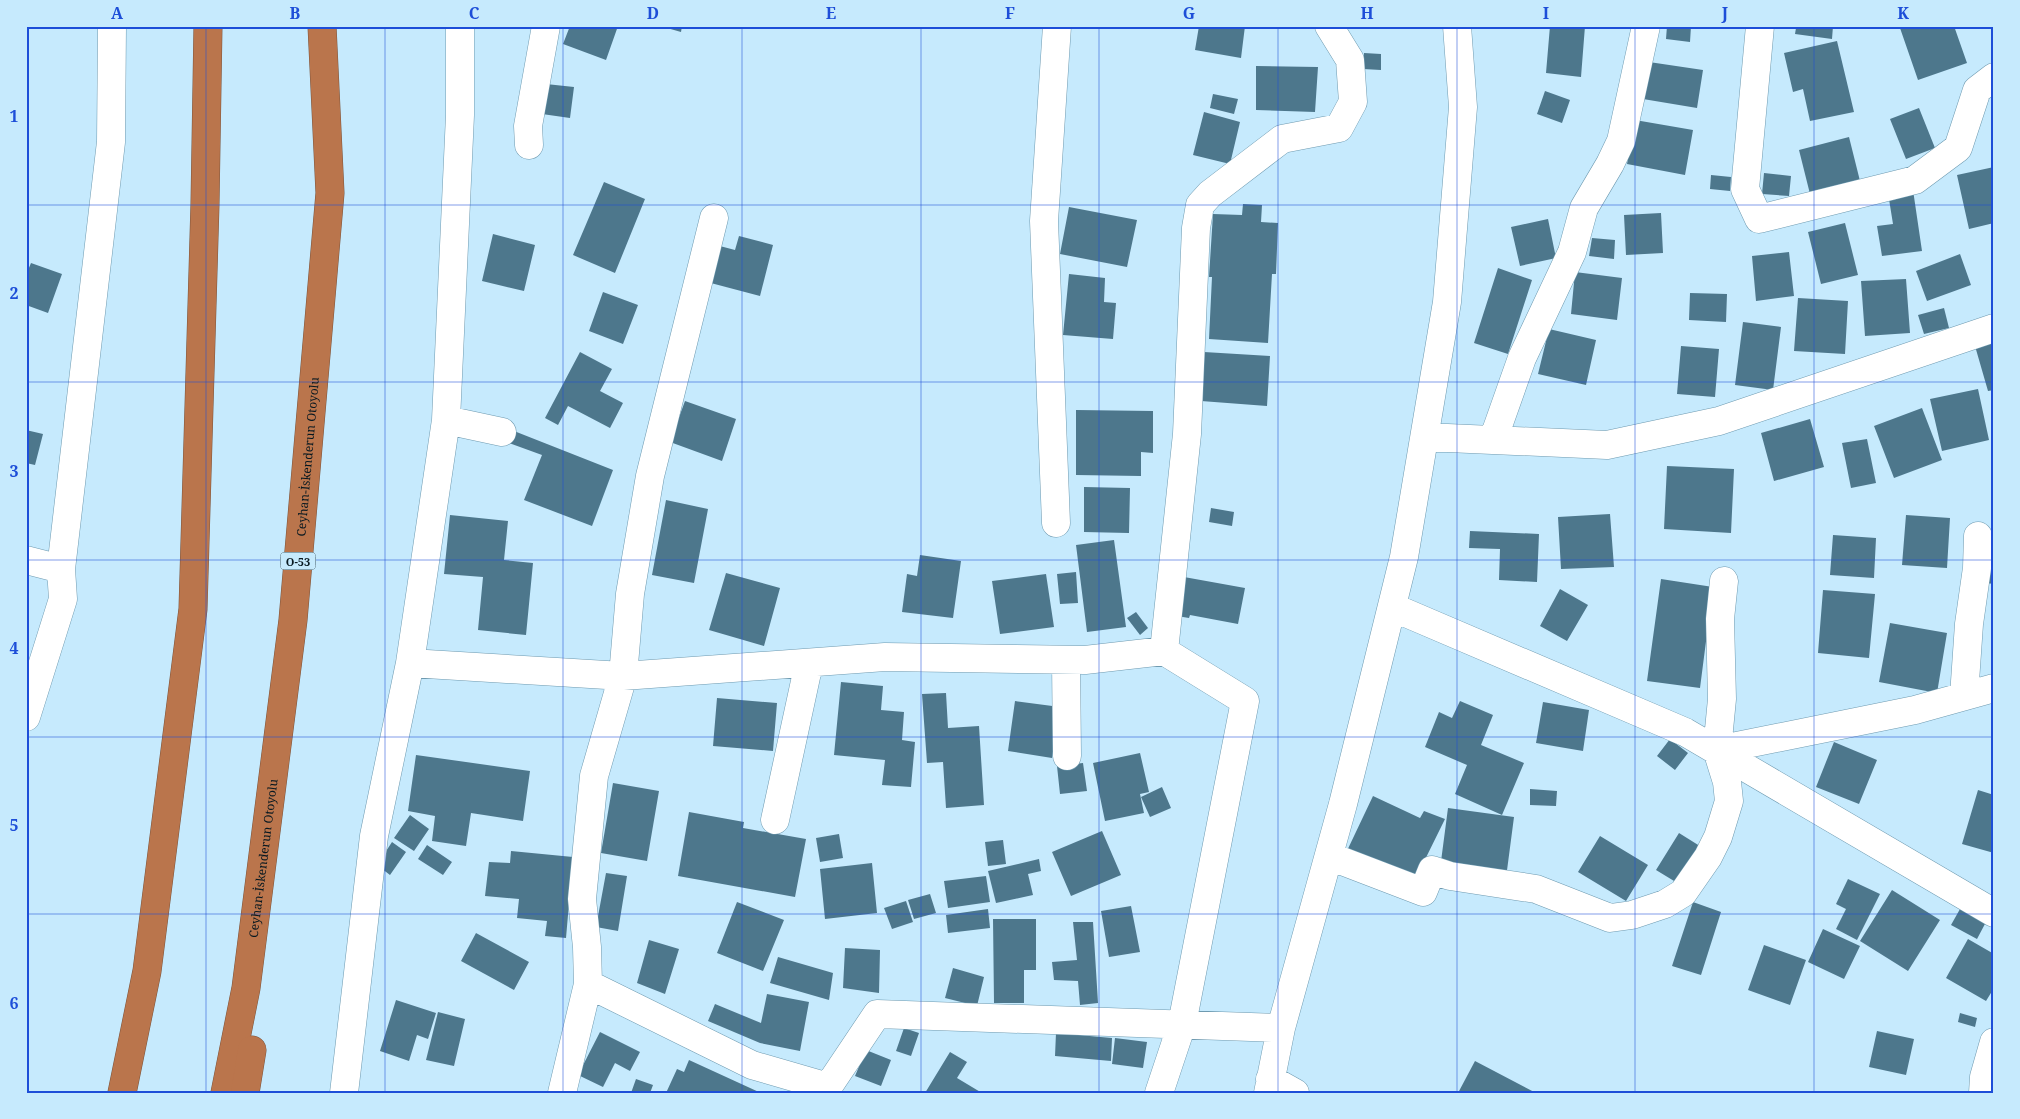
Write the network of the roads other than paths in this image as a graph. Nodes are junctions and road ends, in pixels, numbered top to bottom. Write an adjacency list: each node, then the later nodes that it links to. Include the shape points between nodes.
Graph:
1 (112, 26): 22 (street, via 111,142)
2 (208, 26): 44 (highway, via 193,609 147,971)
3 (322, 26): 25 (highway, Ceyhan-İskenderun Otoyolu / O-53, via 330,192)
4 (460, 26): 15 (street, via 460,115)
5 (546, 26): 12 (street, via 528,126)
6 (1057, 26): 19 (street, via 1044,221)
7 (1329, 26): 26 (street, via 1350,60 1353,102 1339,128 1282,139 1219,186 1200,205 1196,228 1187,434)
8 (1457, 26): 17 (street, via 1463,107 1447,302)
9 (1646, 26): 18 (street, via 1620,141 1584,208 1572,252 1522,358)
10 (1760, 26): 11 (street, via 1745,189 1760,219 1915,180 1958,148 1977,90)
11 (1994, 77)
12 (529, 145)
13 (714, 218): 30 (street, via 650,476 630,594)
14 (1994, 328): 18 (street, via 1719,421 1607,446)
15 (446, 420): 16 (street); 28 (street)
16 (502, 432)
17 (1425, 437): 18 (street); 24 (street)
18 (1493, 440)
19 (1056, 523)
20 (1978, 536): 32 (street)
21 (26, 560): 22 (street)
22 (61, 569): 33 (street, via 63,599)
23 (1724, 581): 34 (street, via 1720,618 1722,698)
24 (1392, 607): 34 (street, via 1685,732); 37 (street)
25 (293, 620): 45 (highway, Ceyhan-İskenderun Otoyolu / O-53, via 246,988); 46 (highway, via 263,983)
26 (1164, 651): 27 (street); 40 (street, via 1245,701)
27 (1066, 660): 29 (street, via 886,657); 35 (street)
28 (410, 663): 30 (street); 47 (street, via 374,836)
29 (809, 663): 30 (street); 36 (street)
30 (623, 676): 39 (street, via 594,776 582,899)
31 (1994, 688): 32 (street)
32 (1964, 696): 34 (street, via 1915,710)
33 (26, 717)
34 (1717, 750): 37 (street, via 1729,801 1708,857 1683,893 1665,904 1632,915 1610,918 1536,889 1450,876 1432,870 1423,892); 38 (street)
35 (1067, 756)
36 (774, 820)
37 (1329, 856): 41 (street)
38 (1994, 913)
39 (588, 984): 40 (street, via 752,1065 828,1087 877,1014); 48 (street)
40 (1182, 1024): 41 (street); 49 (street)
41 (1281, 1028): 43 (street)
42 (1994, 1042): 51 (street)
43 (1269, 1086): 50 (street)
44 (122, 1093)
45 (225, 1093)
46 (245, 1093)
47 (344, 1093)
48 (562, 1093)
49 (1159, 1093)
50 (1295, 1093)
51 (1983, 1093)

